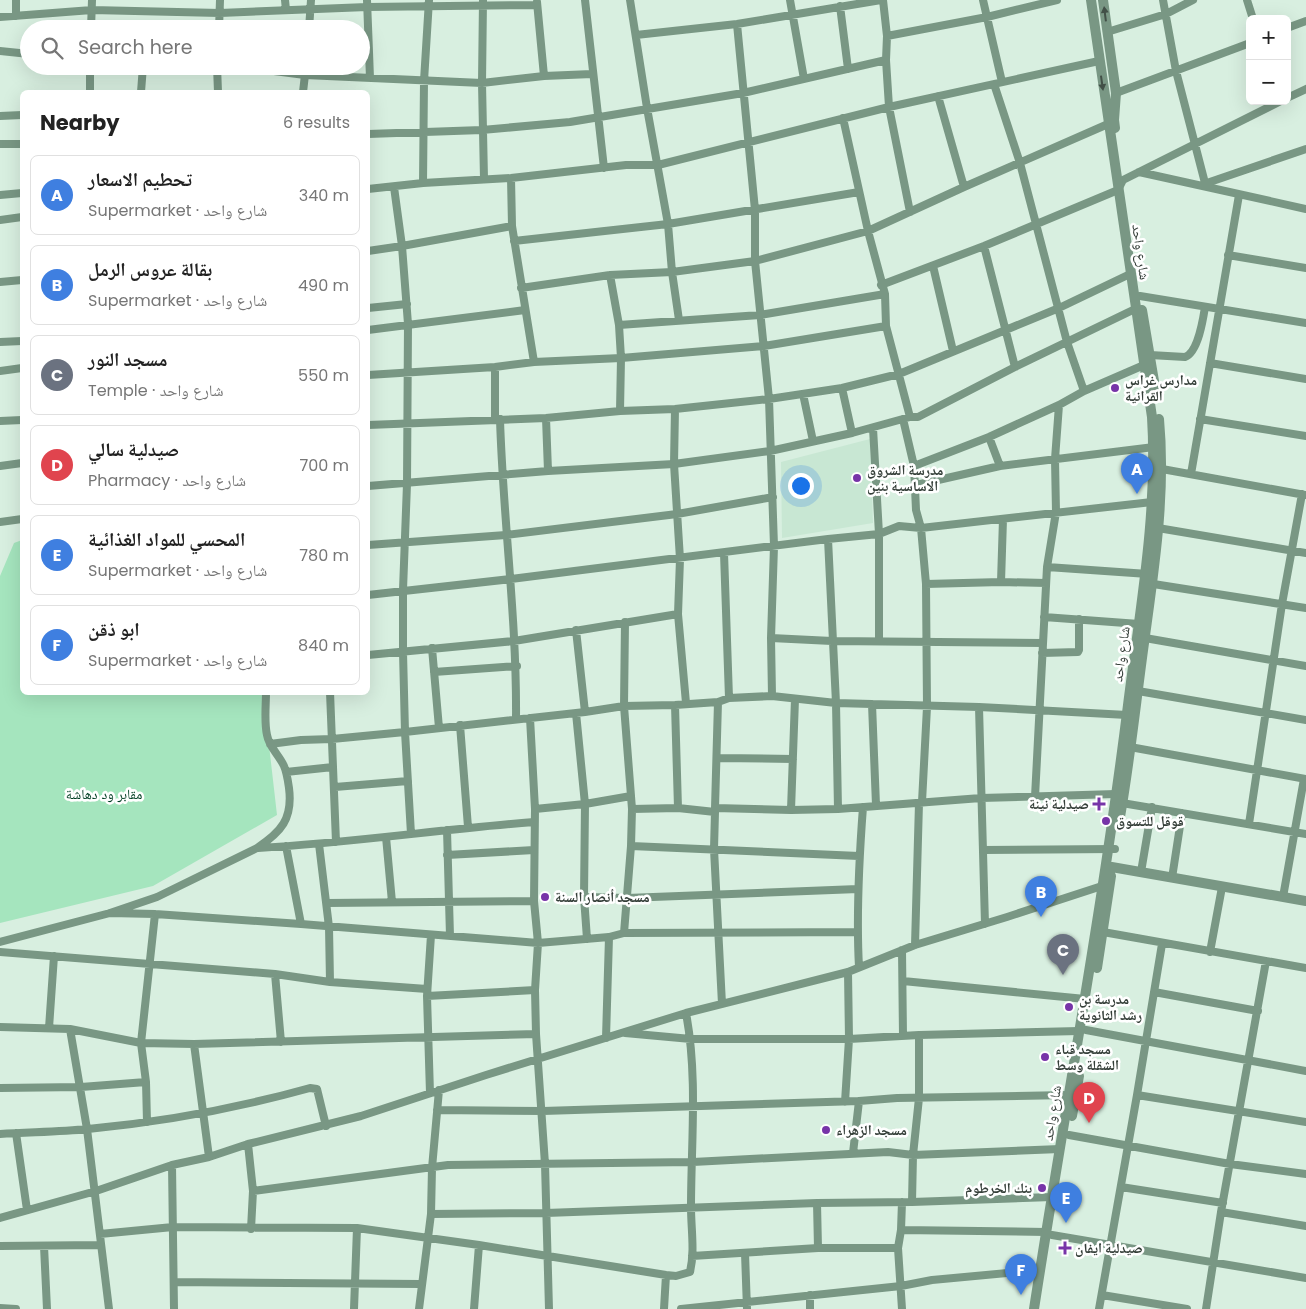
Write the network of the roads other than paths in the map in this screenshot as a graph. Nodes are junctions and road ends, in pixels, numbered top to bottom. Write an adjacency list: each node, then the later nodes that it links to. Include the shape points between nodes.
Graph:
1 (16, 0): 29 (street)
2 (92, 0): 22 (street)
3 (220, 0): 25 (street)
4 (285, 0): 23 (street)
5 (311, 0): 24 (street)
6 (585, 0): 49 (street)
7 (630, 0): 40 (street)
8 (790, 0): 26 (street)
9 (882, 0): 21 (street); 41 (street)
10 (983, 0): 31 (street)
11 (1057, 0): 31 (street)
12 (1091, 0): 46 (street, شارع واحد)
13 (1103, 0): 39 (street, شارع واحد, one-way to 13)
14 (1163, 0): 27 (street)
15 (1193, 0): 27 (street)
16 (1247, 0): 28 (street)
17 (537, 2): 18 (street); 55 (street)
18 (483, 3): 20 (street); 59 (street)
19 (367, 4): 20 (street); 24 (street); 35 (street)
20 (429, 4): 58 (street)
21 (840, 6): 26 (street); 47 (street)
22 (92, 10): 25 (street); 29 (street); 32 (street)
23 (286, 10): 24 (street); 25 (street)
24 (312, 10): 34 (street)
25 (220, 13): 33 (street)
26 (793, 14): 37 (street); 57 (street)
27 (1166, 14): 39 (street); 48 (street)
28 (1252, 15)
29 (16, 16): 30 (street)
30 (0, 17)
31 (987, 18): 41 (street); 60 (street)
32 (91, 20)
33 (220, 20)
34 (311, 20)
35 (368, 20)
36 (1306, 21): 38 (street)
37 (737, 24): 40 (street); 66 (street)
38 (1291, 27)
39 (1107, 32): 67 (street, شارع واحد)
40 (636, 36): 72 (street)
41 (888, 36): 45 (street)
42 (1246, 45): 48 (street)
43 (0, 51): 44 (street)
44 (20, 53)
45 (886, 60): 47 (street); 71 (street)
46 (1099, 61): 60 (street); 77 (street, شارع واحد, one-way to 77)
47 (848, 69): 57 (street)
48 (1176, 72): 67 (street); 84 (street)
49 (592, 74): 55 (street); 75 (street)
50 (90, 75): 62 (street)
51 (143, 75): 63 (street)
52 (218, 75): 64 (street)
53 (305, 75): 56 (street); 65 (street)
54 (370, 75): 56 (street)
55 (544, 76): 59 (street)
56 (370, 78): 58 (street)
57 (804, 80): 66 (street)
58 (424, 81): 59 (street); 79 (street)
59 (482, 83): 78 (street)
60 (998, 83): 68 (street); 86 (street)
61 (1306, 89): 69 (street)
62 (90, 90)
63 (142, 90)
64 (218, 90)
65 (304, 90)
66 (743, 93): 72 (street); 81 (street)
67 (1116, 93): 92 (street, شارع واحد, via 1114,120)
68 (938, 96): 71 (street); 96 (street)
69 (1291, 96)
70 (1273, 105): 84 (street)
71 (890, 107): 76 (street); 105 (street)
72 (647, 108): 75 (street); 87 (street)
73 (0, 116): 74 (street)
74 (20, 116)
75 (597, 118): 78 (street); 88 (street)
76 (843, 118): 81 (street); 99 (street)
77 (1108, 124): 86 (street); 98 (street, شارع واحد)
78 (482, 130): 79 (street); 91 (street)
79 (423, 133): 80 (street); 93 (street)
80 (370, 134)
81 (749, 143): 87 (street); 104 (street)
82 (0, 144): 83 (street)
83 (20, 144)
84 (1194, 145): 89 (street); 94 (street)
85 (1306, 150): 94 (street)
86 (1020, 163): 96 (street); 109 (street)
87 (658, 165): 88 (street); 108 (street)
88 (604, 168): 90 (street)
89 (1139, 172): 92 (street); 94 (street)
90 (511, 178): 91 (street); 110 (street)
91 (484, 179): 93 (street)
92 (1123, 180): 98 (street); 128 (street, شارع واحد)
93 (423, 183): 95 (street)
94 (1202, 184): 101 (street)
95 (394, 187): 97 (street); 113 (street)
96 (964, 187): 105 (street)
97 (370, 189)
98 (1118, 190): 109 (street); 121 (street, شارع واحد)
99 (859, 192): 104 (street); 111 (street)
100 (20, 193): 102 (street)
101 (1239, 194): 103 (street); 116 (street)
102 (0, 195)
103 (1305, 209)
104 (755, 210): 108 (street); 117 (street)
105 (910, 212): 111 (street)
106 (20, 217): 107 (street)
107 (0, 220)
108 (668, 224): 112 (street); 120 (street)
109 (1036, 225): 114 (street); 132 (street)
110 (512, 226): 112 (street); 113 (street)
111 (868, 231): 117 (street); 125 (street)
112 (514, 241): 126 (street)
113 (402, 246): 115 (street); 129 (street)
114 (984, 246): 118 (street); 143 (street)
115 (370, 251)
116 (1228, 255): 119 (street); 134 (street)
117 (756, 261): 120 (street); 136 (street)
118 (933, 266): 125 (street); 148 (street)
119 (1306, 268)
120 (672, 272): 122 (street); 137 (street)
121 (1130, 274): 132 (street); 133 (street, شارع واحد)
122 (610, 275): 126 (street); 140 (street)
123 (20, 280): 124 (street)
124 (0, 282)
125 (881, 285): 127 (street)
126 (521, 288): 135 (street)
127 (885, 294): 136 (street); 141 (street)
128 (1140, 296): 130 (street); 149 (street, شارع واحد)
129 (407, 304): 131 (street); 139 (street)
130 (1206, 307): 134 (street); 149 (street, via 1202,329 1189,355)
131 (370, 308)
132 (1059, 308): 143 (street); 146 (street)
133 (1135, 309): 146 (street); 155 (street, شارع واحد)
134 (1219, 309): 138 (street); 152 (street)
135 (525, 310): 139 (street); 151 (street)
136 (760, 315): 137 (street); 147 (street)
137 (679, 320): 140 (street)
138 (1306, 323)
139 (408, 324): 142 (street); 158 (street)
140 (619, 325): 150 (street)
141 (886, 326): 147 (street); 159 (street)
142 (370, 330)
143 (1005, 330): 148 (street); 154 (street)
144 (20, 341): 145 (street)
145 (0, 342)
146 (1067, 342): 154 (street); 163 (street)
147 (764, 346): 150 (street); 165 (street)
148 (953, 351): 159 (street)
149 (1150, 355): 155 (street, شارع واحد)
150 (621, 358): 151 (street); 168 (street)
151 (534, 362): 153 (street)
152 (1210, 363): 161 (street); 172 (street)
153 (495, 367): 158 (street); 171 (street)
154 (1015, 367): 170 (street, via 918,417)
155 (1147, 367): 163 (street); 182 (street, شارع واحد); 190 (street, شارع واحد, via 1159,415)
156 (20, 368): 157 (street)
157 (0, 371)
158 (408, 373): 160 (street); 175 (street)
159 (899, 374): 162 (street); 170 (street)
160 (370, 375)
161 (1306, 380)
162 (842, 388): 164 (street); 178 (street)
163 (1084, 391): 166 (street)
164 (803, 394): 165 (street); 181 (street)
165 (769, 399): 167 (street); 183 (street)
166 (1059, 405): 180 (street); 184 (street)
167 (675, 409): 168 (street); 186 (street)
168 (620, 412): 169 (street)
169 (546, 418): 171 (street); 191 (street)
170 (907, 418): 177 (street); 188 (street)
171 (498, 419): 175 (street); 193 (street)
172 (1200, 419): 179 (street); 192 (street)
173 (20, 420): 174 (street)
174 (0, 422)
175 (407, 424): 176 (street); 194 (street)
176 (370, 425)
177 (873, 428): 178 (street); 207 (street)
178 (852, 433): 181 (street)
179 (1306, 436)
180 (989, 437): 188 (street); 189 (street)
181 (813, 441): 183 (street)
182 (1154, 447): 184 (street); 199 (street, شارع واحد)
183 (770, 451): 186 (street); 198 (street)
184 (1055, 459): 189 (street); 200 (street)
185 (20, 463): 187 (street)
186 (674, 464): 191 (street); 201 (street)
187 (0, 466)
188 (914, 466): 195 (street)
189 (1000, 466): 195 (street)
190 (1162, 469): 192 (street); 206 (street, شارع واحد)
191 (548, 471): 193 (street)
192 (1191, 474): 197 (street)
193 (502, 475): 194 (street); 208 (street)
194 (407, 484): 196 (street); 210 (street)
195 (916, 485): 205 (street, via 916,510)
196 (370, 486)
197 (1304, 495): 213 (street)
198 (773, 497): 201 (street); 212 (street)
199 (1152, 502): 200 (street); 219 (street, شارع واحد)
200 (1056, 512): 203 (street); 217 (street)
201 (677, 514): 208 (street); 216 (street)
202 (20, 519): 204 (street)
203 (1003, 519): 205 (street); 220 (street)
204 (0, 522)
205 (921, 528): 207 (street, via 899,526); 222 (street)
206 (1158, 528): 213 (street); 219 (street, شارع واحد)
207 (879, 534): 209 (street); 237 (street)
208 (506, 535): 210 (street); 218 (street)
209 (828, 539): 212 (street); 236 (street)
210 (406, 543): 211 (street); 223 (street)
211 (370, 546)
212 (774, 546): 214 (street); 233 (street)
213 (1292, 551): 215 (street); 225 (street)
214 (724, 553): 216 (street); 252 (street)
215 (1306, 554)
216 (680, 558): 218 (street); 227 (street)
217 (1047, 567): 219 (street); 221 (street)
218 (511, 579): 223 (street); 235 (street)
219 (1149, 579): 225 (street); 231 (street, شارع واحد); 234 (street, شارع واحد)
220 (1002, 582): 221 (street); 222 (street)
221 (1046, 583): 228 (street)
222 (926, 584): 238 (street)
223 (403, 590): 224 (street); 241 (street)
224 (370, 594)
225 (1282, 604): 226 (street); 244 (street)
226 (1306, 608)
227 (678, 614): 230 (street); 255 (street)
228 (1044, 616): 229 (street); 239 (street)
229 (1079, 619): 231 (street); 242 (street, via 1078,652)
230 (625, 622): 232 (street); 260 (street)
231 (1139, 624): 258 (street, شارع واحد)
232 (576, 630): 235 (street); 264 (street)
233 (771, 638): 236 (street); 251 (street)
234 (1145, 638): 244 (street); 248 (street, شارع واحد)
235 (514, 641): 240 (street); 245 (street)
236 (832, 641): 237 (street); 256 (street)
237 (879, 641): 238 (street)
238 (926, 641): 239 (street); 261 (street)
239 (1043, 643): 242 (street)
240 (432, 648): 241 (street); 247 (street)
241 (403, 652): 243 (street); 273 (street)
242 (1042, 653): 263 (street)
243 (370, 655)
244 (1273, 661): 246 (street); 266 (street)
245 (517, 666): 247 (street); 269 (street)
246 (1306, 666)
247 (434, 672): 272 (street)
248 (1138, 690): 258 (street, شارع واحد); 266 (street)
249 (266, 695): 275 (street, via 266,728)
250 (330, 695): 274 (street)
251 (772, 696): 252 (street); 253 (street)
252 (730, 698): 254 (street)
253 (795, 699): 256 (street); 278 (street)
254 (718, 702): 255 (street); 277 (street)
255 (686, 703): 259 (street)
256 (836, 703): 257 (street); 296 (street)
257 (872, 704): 261 (street); 291 (street)
258 (1132, 704): 267 (street, شارع واحد); 276 (street, شارع واحد)
259 (675, 705): 260 (street); 293 (street)
260 (624, 706): 264 (street); 285 (street)
261 (927, 706): 262 (street); 289 (street)
262 (979, 707): 263 (street); 287 (street)
263 (1039, 711): 267 (street); 286 (street)
264 (585, 712): 265 (street)
265 (576, 713): 268 (street); 290 (street)
266 (1265, 714): 270 (street); 280 (street)
267 (1127, 715): 288 (street, شارع واحد)
268 (530, 718): 269 (street); 297 (street)
269 (516, 719): 271 (street)
270 (1306, 720)
271 (460, 725): 272 (street); 303 (street)
272 (439, 728): 273 (street)
273 (405, 732): 274 (street); 283 (street)
274 (332, 740): 275 (street); 279 (street)
275 (270, 744): 281 (street)
276 (1130, 747): 280 (street); 288 (street, شارع واحد)
277 (717, 758): 278 (street); 298 (street)
278 (792, 759): 299 (street)
279 (333, 766): 281 (street); 284 (street)
280 (1257, 770): 282 (street); 302 (street)
281 (286, 772): 313 (street, via 290,792 289,814 277,832)
282 (1305, 779): 305 (street)
283 (408, 782): 284 (street); 306 (street)
284 (334, 787): 309 (street)
285 (631, 796): 290 (street); 295 (street)
286 (1035, 797): 287 (street); 288 (street)
287 (981, 798): 289 (street); 317 (street)
288 (1120, 798): 294 (street); 315 (street, شارع واحد)
289 (921, 802): 291 (street); 351 (street)
290 (585, 804): 297 (street); 327 (street)
291 (876, 805): 292 (street)
292 (863, 807): 296 (street); 319 (street)
293 (678, 808): 295 (street); 298 (street)
294 (1152, 808): 300 (street); 321 (street)
295 (632, 809): 312 (street)
296 (838, 809): 299 (street)
297 (535, 810): 301 (street)
298 (715, 810): 299 (street); 314 (street)
299 (791, 810)
300 (1182, 813): 302 (street); 322 (street)
301 (534, 822): 303 (street); 316 (street)
302 (1249, 824): 305 (street)
303 (468, 827): 304 (street)
304 (447, 830): 306 (street); 318 (street)
305 (1294, 832): 307 (street); 328 (street)
306 (411, 834): 308 (street)
307 (1306, 834)
308 (386, 836): 309 (street); 332 (street)
309 (336, 842): 310 (street)
310 (319, 844): 311 (street); 334 (street)
311 (286, 846): 313 (street); 337 (street)
312 (631, 846): 314 (street); 329 (street)
313 (257, 848): 335 (street, via 157,897)
314 (714, 849): 319 (street); 326 (street)
315 (1112, 849): 317 (street); 320 (street, شارع واحد)
316 (534, 850): 318 (street); 330 (street)
317 (983, 850): 338 (street)
318 (447, 855): 333 (street)
319 (859, 856): 325 (street)
320 (1109, 867): 321 (street); 323 (street, شارع واحد)
321 (1141, 872): 322 (street)
322 (1172, 878): 324 (street)
323 (1106, 884): 338 (street); 341 (street, شارع واحد); 367 (street, شارع واحد)
324 (1222, 887): 328 (street); 354 (street)
325 (858, 889): 326 (street); 340 (street)
326 (718, 894): 329 (street); 343 (street)
327 (584, 897): 329 (street); 347 (street)
328 (1283, 897): 331 (street)
329 (628, 898): 342 (street)
330 (534, 901): 333 (street); 349 (street)
331 (1306, 901)
332 (392, 902): 333 (street); 334 (street)
333 (449, 902): 345 (street)
334 (327, 903): 339 (street)
335 (110, 913): 336 (street); 348 (street)
336 (155, 914): 337 (street); 357 (street)
337 (301, 924): 339 (street)
338 (985, 924): 351 (street)
339 (329, 927): 344 (street); 363 (street)
340 (857, 932): 343 (street); 358 (street)
341 (1103, 932): 350 (street); 374 (street, شارع واحد)
342 (624, 933): 343 (street); 346 (street)
343 (719, 933): 368 (street)
344 (431, 935): 345 (street); 366 (street)
345 (450, 936): 349 (street)
346 (609, 937): 347 (street); 380 (street)
347 (587, 939): 349 (street)
348 (0, 942)
349 (538, 943): 364 (street)
350 (1162, 944): 354 (street); 365 (street)
351 (915, 945): 352 (street)
352 (902, 950): 358 (street); 362 (street)
353 (0, 952): 355 (street)
354 (1210, 952): 356 (street)
355 (54, 956): 357 (street); 372 (street)
356 (1266, 961): 359 (street); 369 (street)
357 (149, 964): 361 (street); 385 (street)
358 (859, 967): 360 (street)
359 (1306, 968)
360 (848, 972): 368 (street); 382 (street)
361 (275, 974): 363 (street); 383 (street)
362 (903, 981): 367 (street); 378 (street)
363 (330, 982): 366 (street)
364 (536, 990): 366 (street); 376 (street)
365 (1154, 992): 369 (street); 384 (street)
366 (427, 993): 379 (street)
367 (1084, 999): 374 (street, شارع واحد)
368 (722, 1004): 370 (street)
369 (1258, 1011): 388 (street)
370 (686, 1013): 375 (street); 381 (street)
371 (0, 1027): 372 (street)
372 (49, 1028): 373 (street)
373 (70, 1029): 385 (street); 392 (street)
374 (1083, 1031): 377 (street); 384 (street); 390 (street, شارع واحد)
375 (621, 1033): 380 (street); 381 (street)
376 (536, 1034): 379 (street); 387 (street)
377 (919, 1035): 378 (street); 398 (street)
378 (903, 1036): 382 (street)
379 (428, 1038): 383 (street); 395 (street)
380 (606, 1038): 387 (street)
381 (691, 1039): 382 (street); 401 (street)
382 (849, 1039): 400 (street)
383 (281, 1042): 386 (street)
384 (1145, 1042): 388 (street); 397 (street)
385 (141, 1043): 386 (street); 391 (street)
386 (194, 1044): 405 (street)
387 (538, 1059): 394 (street); 403 (street)
388 (1249, 1060): 389 (street); 404 (street)
389 (1306, 1071)
390 (1076, 1075): 396 (street, شارع واحد); 412 (street, شارع واحد)
391 (146, 1082): 392 (street); 406 (street)
392 (81, 1087): 393 (street); 409 (street)
393 (0, 1088)
394 (439, 1090): 395 (street); 402 (street)
395 (430, 1092): 408 (street)
396 (1068, 1095): 398 (street); 415 (street, شارع واحد)
397 (1137, 1095): 404 (street); 414 (street)
398 (919, 1098): 399 (street); 417 (street)
399 (858, 1101): 400 (street); 416 (street)
400 (844, 1102): 401 (street)
401 (693, 1107): 403 (street); 419 (street)
402 (437, 1110): 403 (street); 423 (street)
403 (542, 1111): 420 (street)
404 (1239, 1111): 407 (street); 421 (street)
405 (203, 1114): 406 (street); 408 (street, via 310,1088 317,1089); 418 (street)
406 (147, 1122): 409 (street)
407 (1306, 1122)
408 (326, 1126): 413 (street)
409 (87, 1129): 410 (street); 426 (street)
410 (16, 1133): 411 (street); 434 (street)
411 (0, 1134)
412 (1069, 1135): 414 (street); 445 (street, شارع واحد)
413 (248, 1144): 418 (street); 427 (street)
414 (1128, 1145): 421 (street); 425 (street)
415 (1060, 1149): 417 (street); 428 (street, شارع واحد)
416 (853, 1153): 417 (street); 419 (street)
417 (913, 1155): 431 (street)
418 (209, 1157): 422 (street)
419 (693, 1162): 420 (street); 433 (street)
420 (545, 1164): 423 (street); 436 (street)
421 (1230, 1164): 424 (street); 432 (street)
422 (172, 1165): 426 (street); 440 (street)
423 (432, 1168): 427 (street); 437 (street)
424 (1306, 1174)
425 (1121, 1187): 432 (street); 447 (street)
426 (96, 1191): 434 (street); 444 (street)
427 (253, 1191): 442 (street)
428 (1052, 1197): 431 (street); 445 (street, شارع واحد)
429 (817, 1202): 430 (street); 433 (street); 452 (street)
430 (902, 1202): 431 (street); 443 (street)
431 (912, 1202)
432 (1223, 1203): 435 (street)
433 (691, 1207): 436 (street); 456 (street)
434 (27, 1210): 438 (street)
435 (1221, 1212): 439 (street); 457 (street)
436 (546, 1213): 437 (street); 455 (street)
437 (431, 1214): 446 (street)
438 (0, 1218)
439 (1306, 1226)
440 (174, 1228): 442 (street); 444 (street); 461 (street)
441 (357, 1228): 442 (street); 446 (street); 462 (street)
442 (251, 1229)
443 (901, 1230): 445 (street); 453 (street)
444 (100, 1234): 448 (street)
445 (1049, 1234): 447 (street); 458 (street, شارع واحد); 465 (street, شارع واحد)
446 (428, 1238): 449 (street); 463 (street)
447 (1110, 1244): 457 (street); 467 (street)
448 (100, 1245): 451 (street); 472 (street)
449 (479, 1245): 455 (street); 476 (street)
450 (0, 1246): 451 (street)
451 (44, 1246): 471 (street)
452 (818, 1248): 453 (street); 454 (street)
453 (898, 1248): 464 (street)
454 (745, 1253): 456 (street); 468 (street)
455 (548, 1256): 459 (street); 477 (street)
456 (692, 1256): 459 (street, via 690,1272)
457 (1213, 1261): 460 (street); 486 (street)
458 (1040, 1270): 464 (street); 465 (street, شارع واحد)
459 (666, 1275): 478 (street)
460 (1306, 1278)
461 (174, 1282): 462 (street); 473 (street)
462 (355, 1284): 463 (street); 474 (street)
463 (421, 1284): 475 (street)
464 (901, 1286): 466 (street); 481 (street)
465 (1040, 1291): 482 (street, شارع واحد); 483 (street, شارع واحد)
466 (810, 1295): 468 (street); 480 (street)
467 (1102, 1295): 484 (street); 485 (street)
468 (747, 1305): 479 (street)
469 (0, 1308): 470 (street)
470 (16, 1309)
471 (47, 1309)
472 (109, 1309)
473 (174, 1309)
474 (354, 1309)
475 (419, 1309)
476 (474, 1309)
477 (549, 1309)
478 (664, 1309)
479 (681, 1309)
480 (810, 1309)
481 (902, 1309)
482 (1034, 1309)
483 (1041, 1309)
484 (1099, 1309)
485 (1187, 1309)
486 (1206, 1309)

